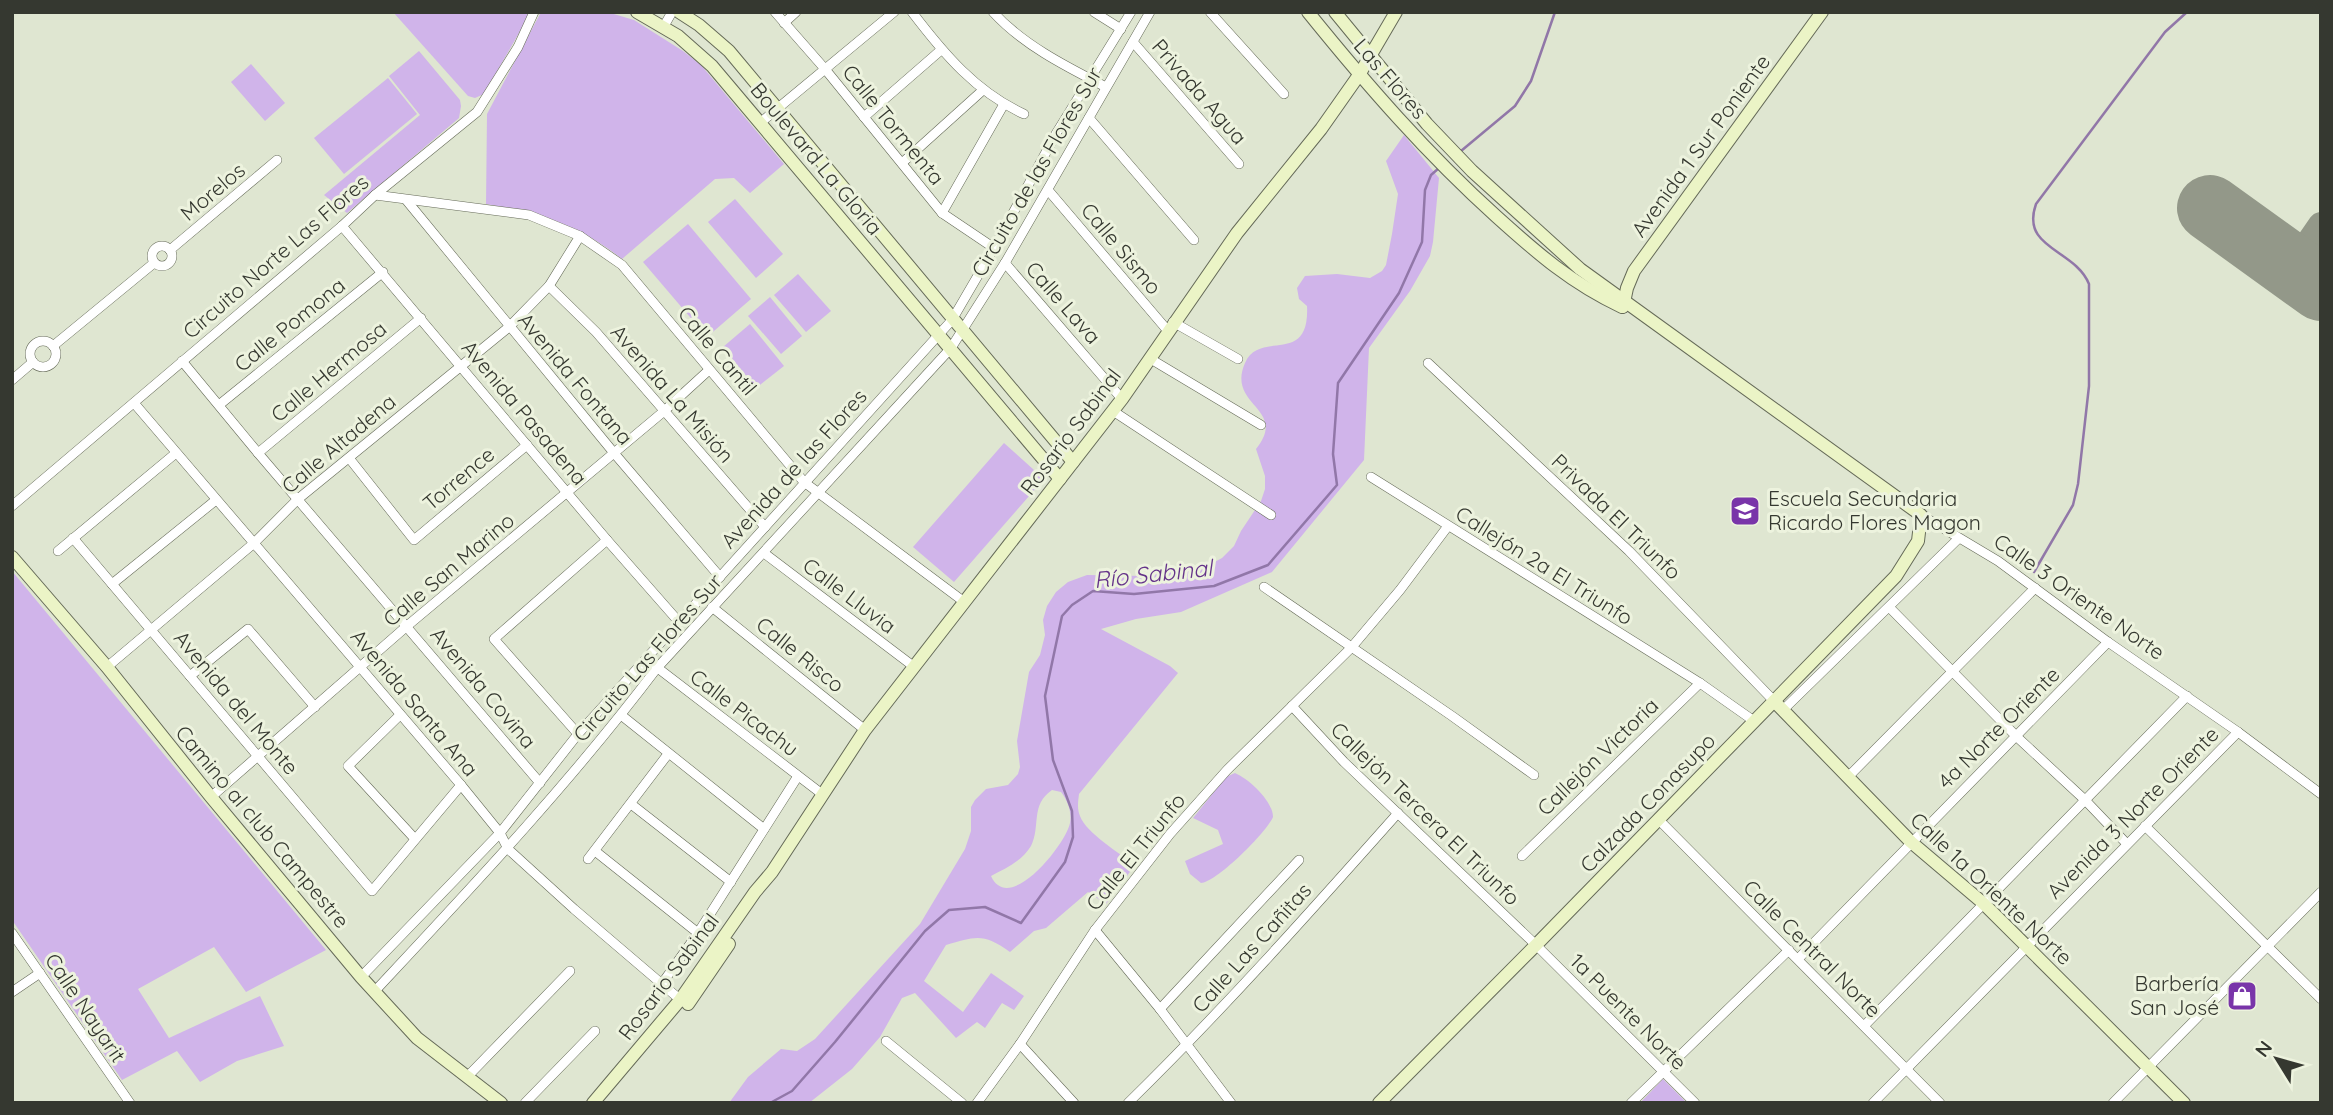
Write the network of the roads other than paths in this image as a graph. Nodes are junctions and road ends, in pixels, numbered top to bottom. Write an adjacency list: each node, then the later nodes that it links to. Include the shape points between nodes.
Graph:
1 (534, 12): 41 (street, Circuito Norte Las Flores, via 477,112)
2 (636, 12): 19 (street, Boulevard La Gloria)
3 (672, 12): 19 (street)
4 (679, 12): 31 (street, Boulevard La Gloria, via 729,51)
5 (775, 12): 18 (street, Calle Tormenta)
6 (796, 12): 18 (street)
7 (894, 12): 24 (street)
8 (912, 12): 22 (street)
9 (993, 12): 26 (street, via 1005,26)
10 (1094, 12): 20 (street)
11 (1130, 12): 20 (street)
12 (1150, 12): 21 (street, Circuito de las Flores Sur)
13 (1210, 12): 29 (street)
14 (1308, 12): 25 (street, Las Flores)
15 (1335, 12): 23 (street, Calle 3 Oriente Norte)
16 (1396, 12): 23 (street, Rosario Sabinal)
17 (1822, 12): 53 (street, Avenida 1 Sur Poniente, via 1634,271)
18 (784, 23): 24 (street, Calle Tormenta)
19 (664, 26): 35 (street, Boulevard La Gloria, via 712,66)
20 (1121, 29): 26 (street)
21 (1133, 42): 27 (street, Circuito de las Flores Sur); 38 (street, Privada Agua)
22 (941, 50): 28 (street); 33 (street)
23 (1371, 56): 25 (street, Rosario Sabinal); 47 (street, Calle 3 Oriente Norte, via 1427,124)
24 (825, 69): 31 (street); 33 (street, Calle Tormenta)
25 (1359, 75): 39 (street, Las Flores); 57 (street, Rosario Sabinal)
26 (1089, 79): 27 (street); 48 (street)
27 (1106, 87): 34 (street, Circuito de las Flores Sur)
28 (983, 90): 30 (street); 37 (street)
29 (1284, 94)
30 (1004, 104): 32 (street); 43 (street)
31 (779, 108): 35 (street); 55 (street, Boulevard La Gloria)
32 (1024, 114)
33 (864, 117): 37 (street, Calle Tormenta)
34 (1089, 118): 40 (street, Circuito de las Flores Sur); 46 (street)
35 (760, 123): 59 (street, Boulevard La Gloria)
36 (278, 160): 60 (street, Morelos, via 170,250 157,247 152,253 154,263)
37 (902, 163): 43 (street, Calle Tormenta)
38 (1240, 164)
39 (1460, 184): 49 (street, Calle 3 Oriente Norte)
40 (1048, 190): 50 (street, Circuito de las Flores Sur); 57 (street, Calle Sismo)
41 (375, 195): 42 (street, Calle Cantil); 44 (street, Circuito Norte Las Flores)
42 (408, 201): 45 (street, Calle Cantil, via 529,215); 56 (street, Avenida Fontana)
43 (942, 213): 48 (street, Calle Tormenta)
44 (342, 226): 51 (street, Avenida Pasadena); 64 (street, Circuito Norte Las Flores)
45 (580, 236): 52 (street, Calle Altadena); 68 (street, Calle Cantil, via 622,265)
46 (1194, 240)
47 (1548, 241): 49 (street); 53 (street, Calle 3 Oriente Norte)
48 (994, 248): 55 (street)
49 (1538, 254): 53 (street, Calle 3 Oriente Norte, via 1589,291)
50 (1005, 263): 58 (street, Circuito de las Flores Sur); 70 (street, Calle Lava)
51 (383, 272): 54 (street, Avenida Pasadena); 72 (street, Calle Pomona)
52 (549, 286): 56 (street, Calle Altadena); 74 (street, Avenida La Misión, via 596,332)
53 (1623, 305): 91 (street, Calle 3 Oriente Norte, via 1642,314)
54 (421, 318): 67 (street, Avenida Pasadena); 78 (street, Calle Hermosa)
55 (952, 320): 58 (street, Boulevard La Gloria); 59 (street)
56 (509, 327): 67 (street, Calle Altadena); 79 (street, Avenida Fontana)
57 (1170, 327): 62 (street, Rosario Sabinal); 63 (street, Calle Sismo)
58 (963, 332): 61 (street, Circuito de las Flores Sur); 81 (street, Boulevard La Gloria)
59 (939, 335): 61 (street, Boulevard La Gloria); 84 (street, Avenida de las Flores)
60 (53, 346): 65 (street, via 37,343 31,350); 65 (street, via 55,358 49,365)
61 (951, 348): 83 (street, Boulevard La Gloria); 86 (street, Circuito Las Flores Sur)
62 (1149, 358): 70 (street, Rosario Sabinal); 75 (street)
63 (1238, 359)
64 (182, 361): 71 (street, Circuito Norte Las Flores); 72 (street, Avenida Covina)
65 (33, 362): 69 (street)
66 (1429, 363): 123 (street, Privada El Triunfo, via 1629,551)
67 (461, 366): 76 (street, Avenida Pasadena); 80 (street, Calle Altadena)
68 (709, 370): 74 (street, Calle San Marino); 84 (street, Calle Cantil)
69 (12, 380)
70 (1122, 399): 73 (street, Rosario Sabinal)
71 (134, 403): 77 (street, Avenida Santa Ana); 89 (street, Circuito Norte Las Flores)
72 (219, 405): 78 (street, Avenida Covina)
73 (1113, 411): 81 (street, Rosario Sabinal); 90 (street)
74 (663, 412): 79 (street, Calle San Marino); 93 (street, Avenida La Misión)
75 (1261, 425)
76 (527, 445): 80 (street, Torrence, via 414,540); 85 (street, Avenida Pasadena)
77 (177, 453): 88 (street, Avenida Santa Ana); 94 (street)
78 (258, 453): 87 (street, Avenida Covina)
79 (614, 453): 85 (street, Calle San Marino); 101 (street, Avenida Fontana)
80 (349, 458): 87 (street, Calle Altadena)
81 (1073, 462): 83 (street, Rosario Sabinal)
82 (1371, 477): 92 (street, Callejón 2a El Triunfo)
83 (1060, 479): 105 (street, Rosario Sabinal)
84 (804, 482): 86 (street, Calle Cantil); 93 (street, Avenida de las Flores)
85 (568, 492): 96 (street, Avenida Pasadena); 109 (street, Calle San Marino)
86 (819, 492): 99 (street, Circuito Las Flores Sur); 105 (street, Calle Cantil)
87 (298, 499): 97 (street, Calle Altadena); 109 (street, Avenida Covina)
88 (216, 500): 97 (street, Avenida Santa Ana); 102 (street)
89 (12, 506)
90 (1271, 515)
91 (1921, 515): 95 (street, Calle 3 Oriente Norte); 123 (street, Calzada Conasupo, via 1918,541 1896,576)
92 (1448, 526): 112 (street, Calle El Triunfo); 120 (street, Callejón 2a El Triunfo)
93 (765, 527): 101 (street, Avenida de las Flores)
94 (73, 538): 98 (street); 102 (street, Avenida del Monte)
95 (1958, 538): 104 (street, Calle 3 Oriente Norte); 107 (street)
96 (607, 540): 108 (street, Avenida Pasadena); 130 (street, via 494,639)
97 (253, 544): 110 (street, Calle Altadena); 116 (street, Avenida Santa Ana)
98 (58, 551)
99 (764, 553): 106 (street, Circuito Las Flores Sur); 114 (street, Calle Lluvia)
100 (12, 557): 115 (street, Camino al club Campestre)
101 (720, 578): 108 (street, Avenida de las Flores)
102 (112, 584): 110 (street, Avenida del Monte)
103 (1264, 587): 112 (street)
104 (2035, 588): 111 (street, Calle 3 Oriente Norte); 118 (street)
105 (963, 601): 114 (street, Rosario Sabinal)
106 (712, 607): 117 (street, Circuito Las Flores Sur); 128 (street, Calle Risco)
107 (1889, 607): 118 (street); 123 (street)
108 (679, 622): 113 (street, Avenida de las Flores)
109 (407, 626): 116 (street, Calle San Marino); 137 (street, Avenida Covina)
110 (151, 630): 115 (street, Calle Altadena); 119 (street, Avenida del Monte)
111 (2108, 642): 121 (street, Calle 3 Oriente Norte); 131 (street, 4a Norte Oriente)
112 (1351, 648): 122 (street, Calle El Triunfo); 134 (street)
113 (646, 659): 117 (street, Calle Picachu); 130 (street, Circuito Las Flores Sur)
114 (913, 666): 128 (street, Rosario Sabinal)
115 (107, 667): 141 (street, Camino al club Campestre)
116 (362, 667): 124 (street, Calle San Marino); 125 (street, Avenida Santa Ana)
117 (657, 668): 126 (street, Circuito Las Flores Sur); 135 (street, Calle Picachu)
118 (1953, 671): 131 (street); 136 (street)
119 (190, 676): 124 (street, via 248,629); 133 (street, Avenida del Monte)
120 (1700, 683): 127 (street, Callejón 2a El Triunfo); 153 (street, Callejón Victoria)
121 (2188, 696): 129 (street, Calle 3 Oriente Norte); 142 (street)
122 (1292, 706): 144 (street, Callejón Tercera El Triunfo); 158 (street, Calle El Triunfo, via 1170,834)
123 (1778, 706): 127 (street, Calzada Conasupo); 136 (street, Calle 1a Oriente Norte)
124 (315, 707): 133 (street, Calle San Marino)
125 (400, 715): 138 (street, Avenida Santa Ana); 149 (street, via 348,766)
126 (621, 715): 132 (street); 152 (street, Circuito Las Flores Sur)
127 (1754, 721): 145 (street, Calzada Conasupo)
128 (865, 730): 139 (street, Rosario Sabinal)
129 (2238, 732): 140 (street, Calle 3 Oriente Norte); 146 (street, Avenida 3 Norte Oriente)
130 (578, 734): 137 (street, Circuito Las Flores Sur)
131 (2017, 737): 142 (street); 150 (street, 4a Norte Oriente)
132 (668, 754): 143 (street); 147 (street)
133 (258, 756): 141 (street, Calle San Marino); 149 (street, Avenida del Monte, via 372,891)
134 (1534, 775)
135 (798, 776): 139 (street, Calle Picachu); 147 (street)
136 (1848, 777): 150 (street, Calle 1a Oriente Norte)
137 (540, 783): 148 (street, Circuito Las Flores Sur)
138 (461, 785): 148 (street, Avenida Santa Ana); 149 (street)
139 (822, 794): 173 (street, Rosario Sabinal)
140 (2321, 794)
141 (211, 797): 168 (street, Camino al club Campestre)
142 (2085, 800): 151 (street); 157 (street)
143 (631, 804): 155 (street); 160 (street, via 591,855)
144 (1398, 813): 161 (street, Callejón Tercera El Triunfo); 179 (street, Calle Las Cañitas)
145 (1659, 820): 161 (street, Calzada Conasupo); 164 (street, Calle Central Norte)
146 (2145, 826): 151 (street, Avenida 3 Norte Oriente); 163 (street)
147 (764, 829): 155 (street)
148 (500, 833): 152 (street, Avenida Santa Ana); 168 (street, Circuito Las Flores Sur)
149 (415, 839)
150 (1911, 842): 157 (street, Calle 1a Oriente Norte); 165 (street, 4a Norte Oriente)
151 (2127, 844): 162 (street, Avenida 3 Norte Oriente)
152 (508, 849): 169 (street, Avenida Santa Ana); 171 (street, Circuito Las Flores Sur)
153 (1522, 856)
154 (1299, 860): 174 (street)
155 (731, 882): 160 (street)
156 (2321, 892): 163 (street)
157 (1983, 904): 162 (street, Calle 1a Oriente Norte); 175 (street)
158 (1095, 930): 174 (street); 178 (street, Calle El Triunfo)
159 (12, 933): 167 (street, Calle Nayarit)
160 (698, 933): 169 (street)
161 (1536, 945): 182 (street, 1a Puente Norte); 194 (street, Calzada Conasupo)
162 (2026, 946): 180 (street, Calle 1a Oriente Norte); 181 (street, Avenida 3 Norte Oriente)
163 (2267, 946): 172 (street); 180 (street)
164 (1789, 950): 165 (street, Calle Central Norte); 182 (street)
165 (1798, 959): 175 (street, Calle Central Norte)
166 (570, 971): 183 (street)
167 (40, 973): 170 (street); 184 (street, Calle Nayarit)
168 (361, 977): 171 (street, Camino al club Campestre)
169 (661, 985): 173 (street, Avenida Santa Ana)
170 (12, 992)
171 (374, 992): 183 (street, Camino al club Campestre, via 417,1038)
172 (2321, 999)
173 (683, 1003): 187 (street, Rosario Sabinal); 188 (street, Rosario Sabinal)
174 (1160, 1009): 179 (street)
175 (1864, 1026): 181 (street, Calle Central Norte)
176 (595, 1031): 186 (street)
177 (886, 1041): 189 (street)
178 (1020, 1044): 190 (street, Calle El Triunfo); 191 (street)
179 (1187, 1045): 192 (street, Calle Las Cañitas); 193 (street)
180 (2149, 1067): 199 (street); 200 (street, Calle 1a Oriente Norte)
181 (1906, 1069): 197 (street, Avenida 3 Norte Oriente); 198 (street, Calle Central Norte)
182 (1663, 1071): 195 (street); 196 (street, 1a Puente Norte)
183 (467, 1077): 185 (street, Camino al club Campestre)
184 (130, 1103)
185 (501, 1103)
186 (525, 1103)
187 (593, 1103)
188 (603, 1103)
189 (962, 1103)
190 (977, 1103)
191 (1073, 1103)
192 (1128, 1103)
193 (1231, 1103)
194 (1378, 1103)
195 (1631, 1103)
196 (1695, 1103)
197 (1872, 1103)
198 (1940, 1103)
199 (2113, 1103)
200 (2184, 1103)

